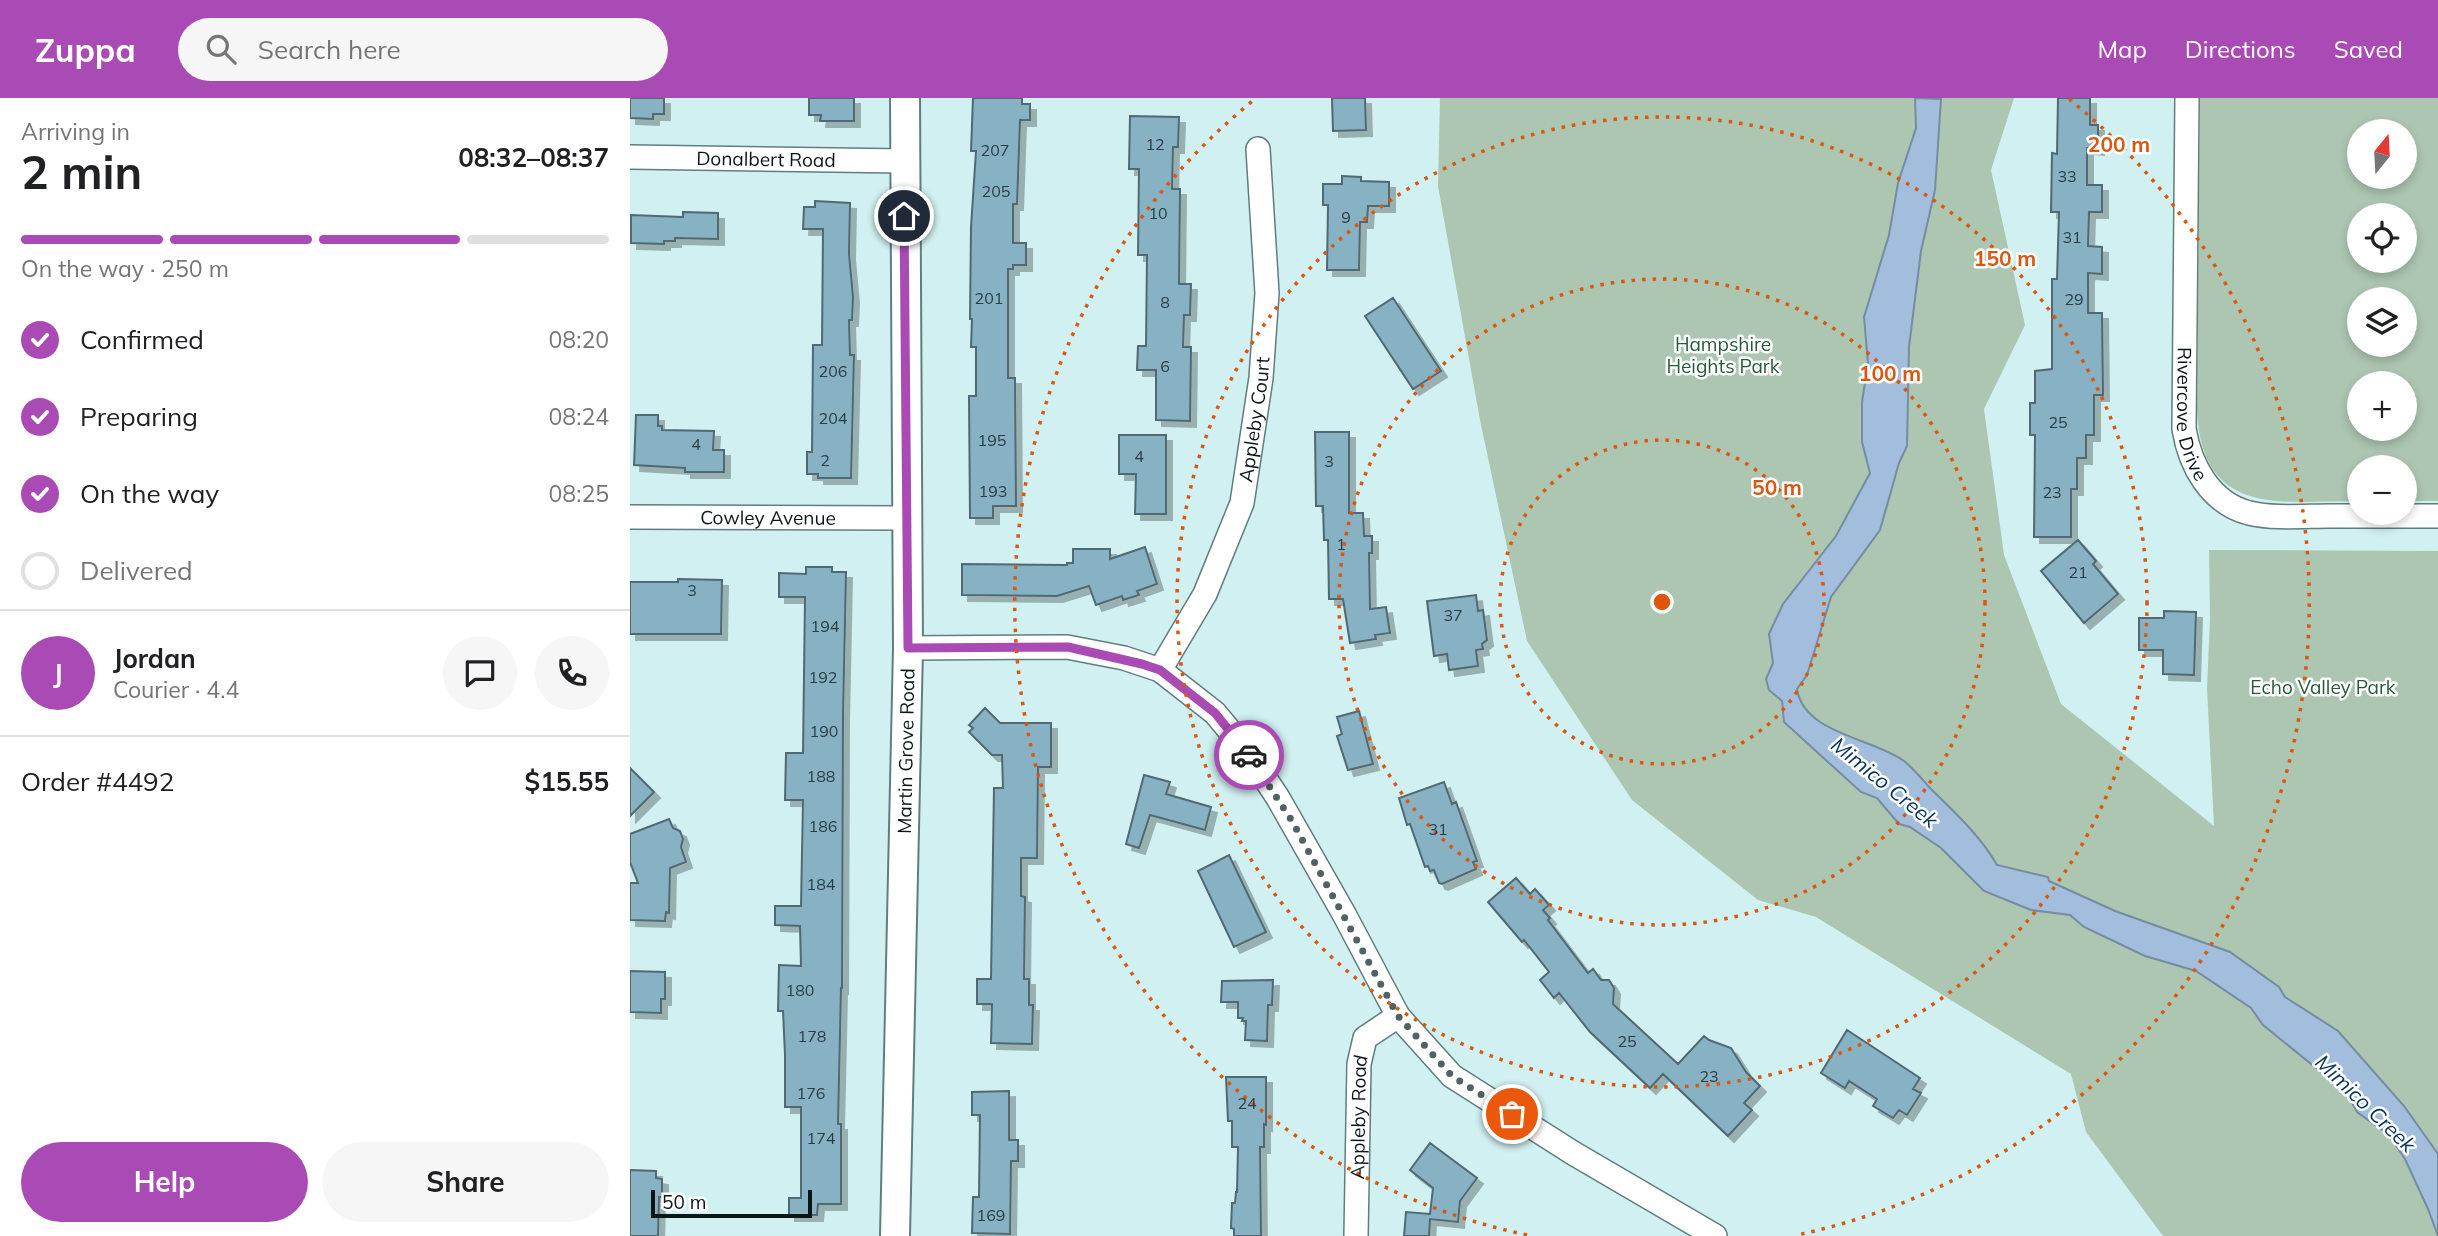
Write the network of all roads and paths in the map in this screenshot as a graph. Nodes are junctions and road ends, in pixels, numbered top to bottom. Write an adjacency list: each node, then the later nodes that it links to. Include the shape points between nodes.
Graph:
1 (905, 98): 5 (main road, Martin Grove Road)
2 (2187, 98): 6 (street, Rivercove Drive, via 2184,429 2196,469 2218,496 2249,513)
3 (1258, 149): 10 (street, Appleby Court, via 1267,293 1261,378 1242,503 1205,594)
4 (630, 157): 5 (street, Donalbert Road)
5 (904, 161): 8 (main road, Martin Grove Road)
6 (2438, 516)
7 (630, 517): 8 (street, Cowley Avenue)
8 (907, 518): 9 (main road, Martin Grove Road)
9 (908, 648): 10 (street, via 1068,647); 12 (main road, Martin Grove Road)
10 (1160, 670): 11 (street, via 1215,713 1249,754 1292,821)
11 (1398, 1016): 13 (street, Appleby Road, via 1365,1038 1359,1065); 14 (street, via 1452,1076)
12 (895, 1236)
13 (1356, 1236)
14 (1715, 1236)

